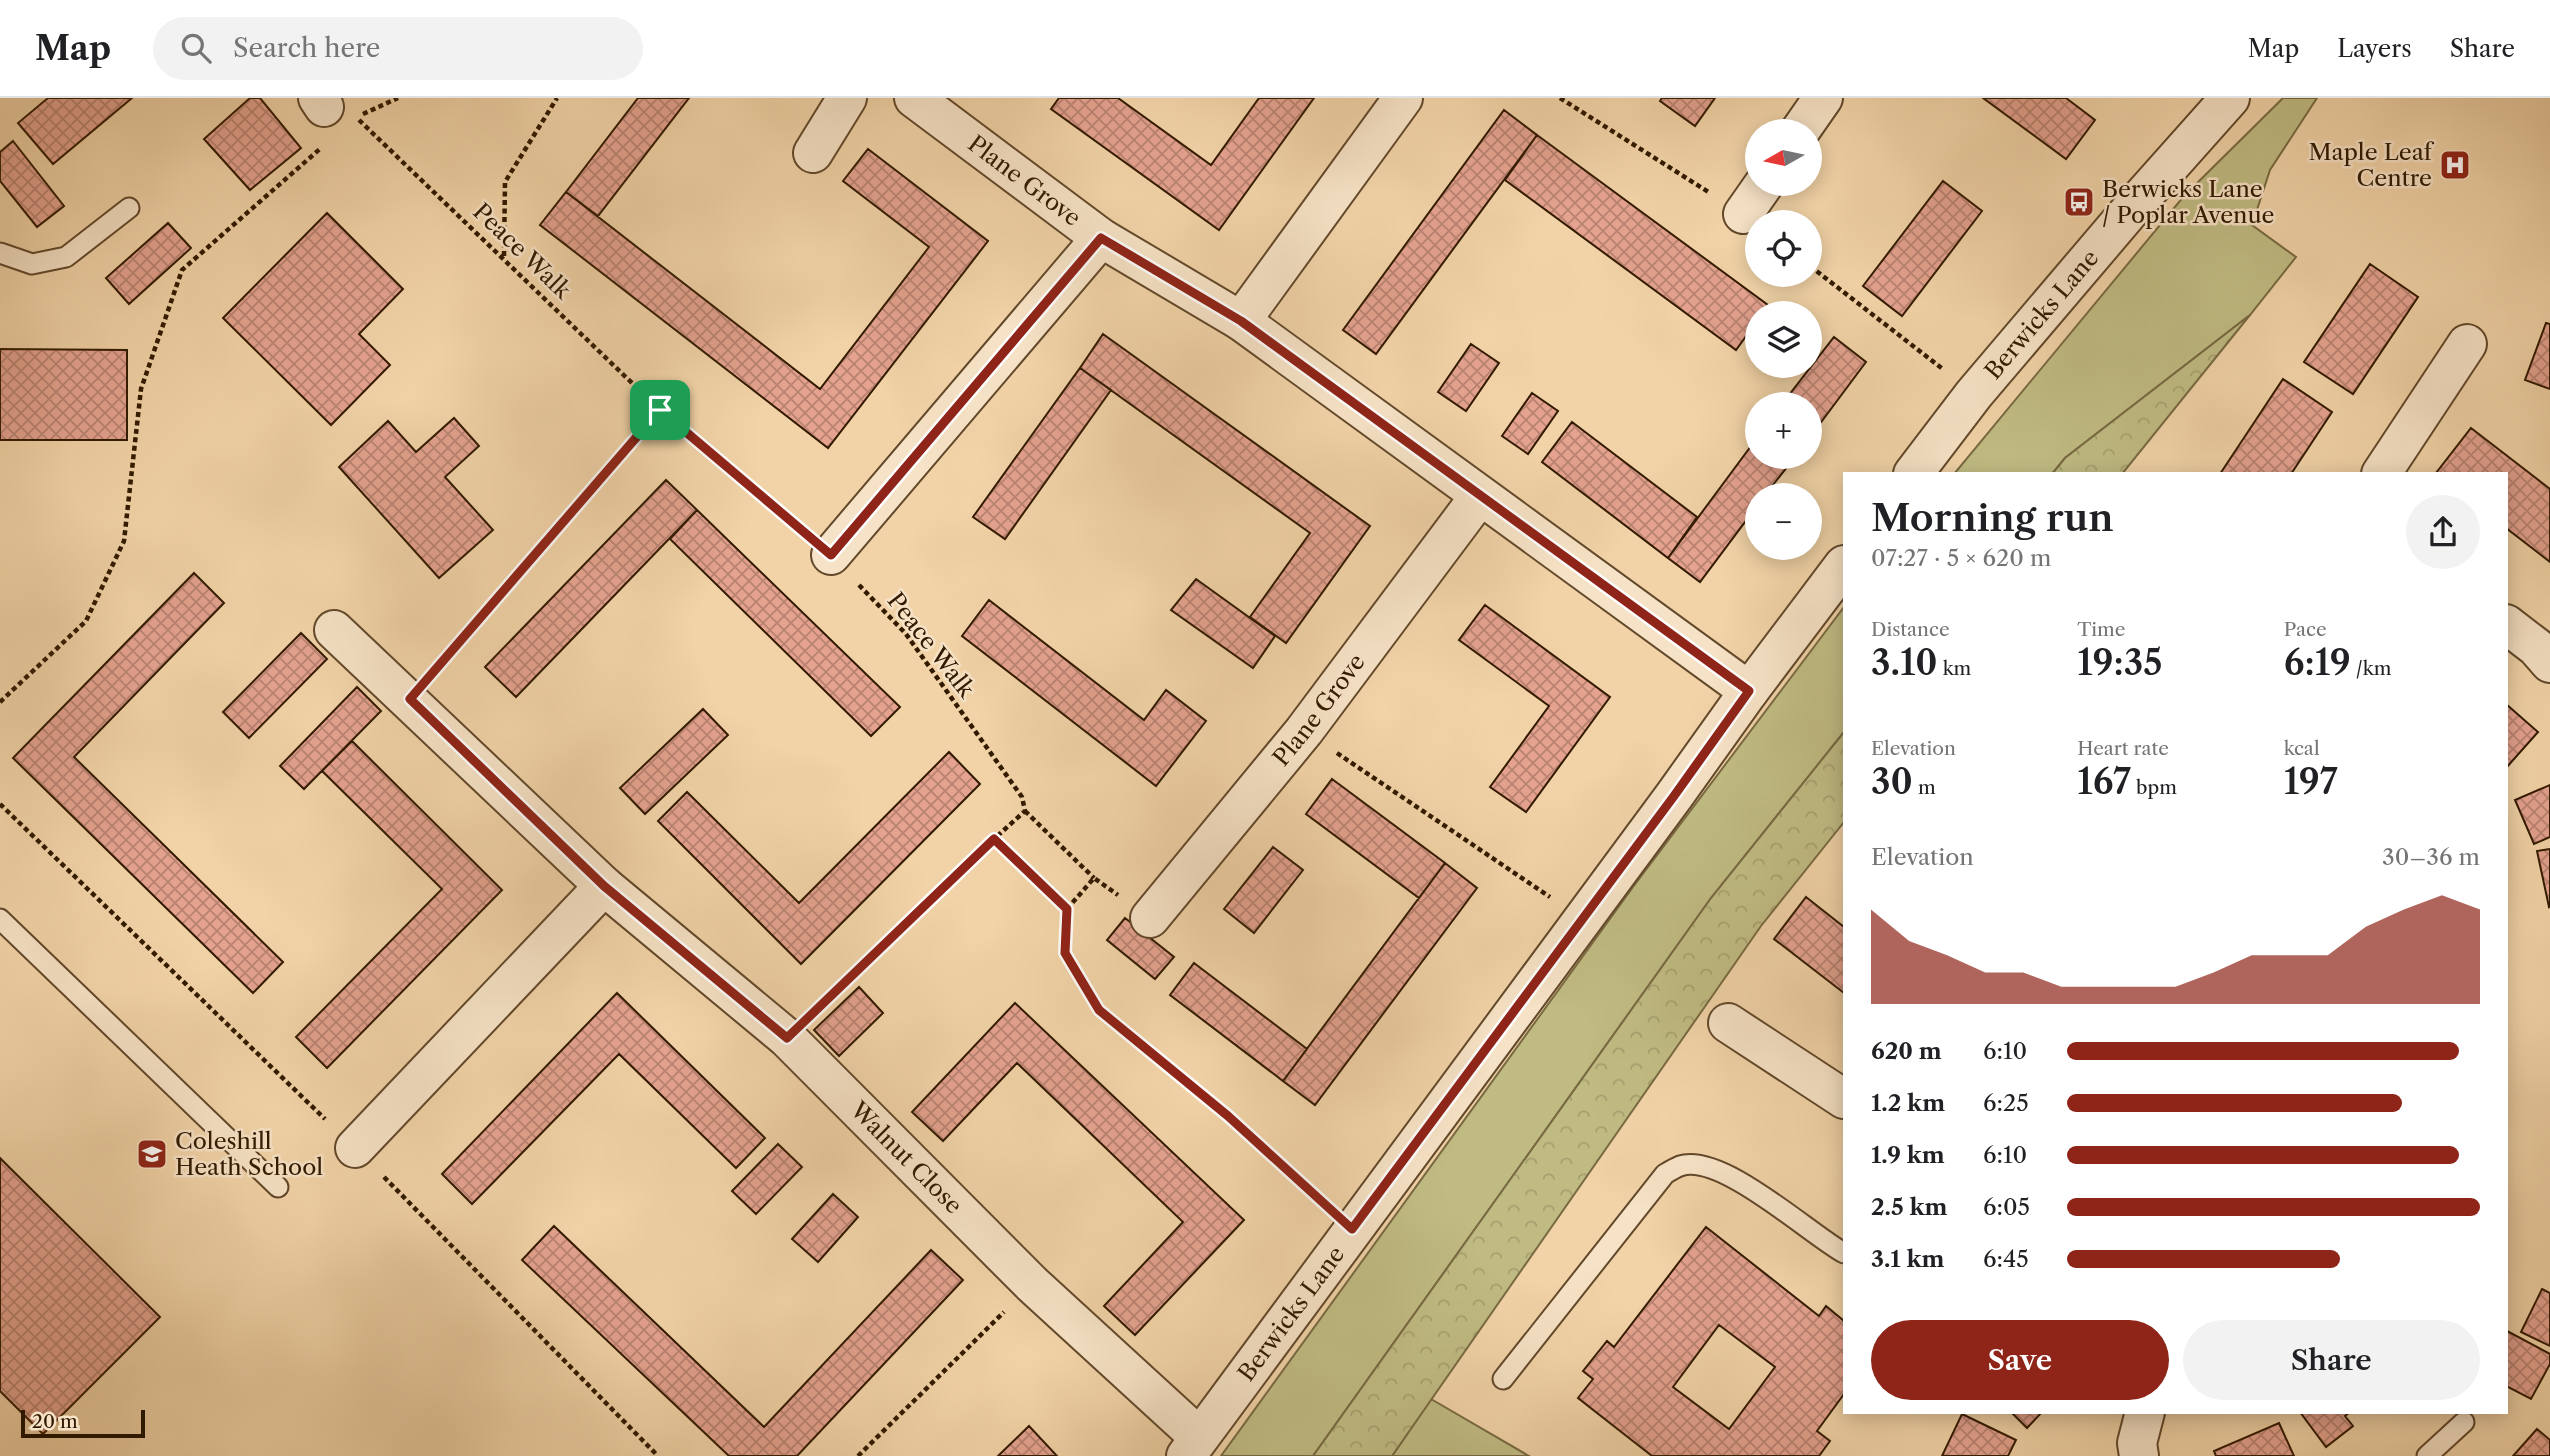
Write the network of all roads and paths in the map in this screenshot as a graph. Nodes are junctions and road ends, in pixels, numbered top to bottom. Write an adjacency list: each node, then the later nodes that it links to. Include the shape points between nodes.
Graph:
1 (398, 98): 9 (path)
2 (557, 98): 17 (path, via 505,182)
3 (847, 98): 12 (street)
4 (914, 98): 15 (street, Plane Grove)
5 (1403, 98): 19 (street)
6 (1560, 98): 13 (path)
7 (1823, 98): 10 (street)
8 (2226, 99): 21 (street, Berwicks Lane)
9 (332, 107): 17 (path, Peace Walk)
10 (1808, 119)
11 (325, 144): 33 (path, via 182,270 141,388 124,541 86,621)
12 (813, 153)
13 (1753, 199)
14 (129, 208): 16 (lane, via 66,257 32,264)
15 (1101, 238): 19 (street, Plane Grove); 26 (street, Plane Grove)
16 (0, 253)
17 (504, 257): 22 (path, Peace Walk)
18 (1822, 275): 21 (path)
19 (1241, 321): 25 (street, Plane Grove)
20 (2467, 344): 24 (street)
21 (1974, 394): 23 (street, Berwicks Lane)
22 (660, 410): 26 (path, Peace Walk); 32 (path)
23 (1915, 472)
24 (2382, 472)
25 (1479, 497): 31 (street, Plane Grove); 34 (street, Plane Grove)
26 (831, 555): 35 (path, Peace Walk, via 906,634 1022,797)
27 (1843, 566): 31 (street, Berwicks Lane)
28 (2508, 626): 30 (street)
29 (334, 630): 32 (street, Walnut Close)
30 (2550, 663)
31 (1749, 691): 42 (street, Berwicks Lane)
32 (410, 699): 38 (street, Walnut Close)
33 (0, 702)
34 (1304, 731): 40 (street, Plane Grove); 42 (path)
35 (1026, 811): 36 (path); 37 (path, Peace Walk)
36 (994, 839): 39 (path); 44 (path)
37 (1094, 878): 39 (path); 40 (path, Peace Walk)
38 (604, 886): 44 (street, Walnut Close); 46 (street)
39 (1067, 909): 48 (path, via 1065,953 1099,1010 1228,1116)
40 (1150, 918)
41 (0, 919): 47 (lane)
42 (1583, 919): 48 (street, Berwicks Lane)
43 (1728, 1023): 45 (street)
44 (787, 1038): 50 (street, Walnut Close)
45 (1843, 1097)
46 (355, 1148)
47 (278, 1187)
48 (1352, 1229): 54 (street, Berwicks Lane)
49 (1843, 1252): 51 (lane, via 1742,1182 1709,1167 1682,1165 1665,1174)
50 (1032, 1284): 54 (street, Walnut Close); 55 (path)
51 (1503, 1380)
52 (2144, 1414): 56 (street, via 2137,1443)
53 (2464, 1422): 57 (lane)
54 (1193, 1447)
55 (858, 1456)
56 (2139, 1456)
57 (2427, 1456)

